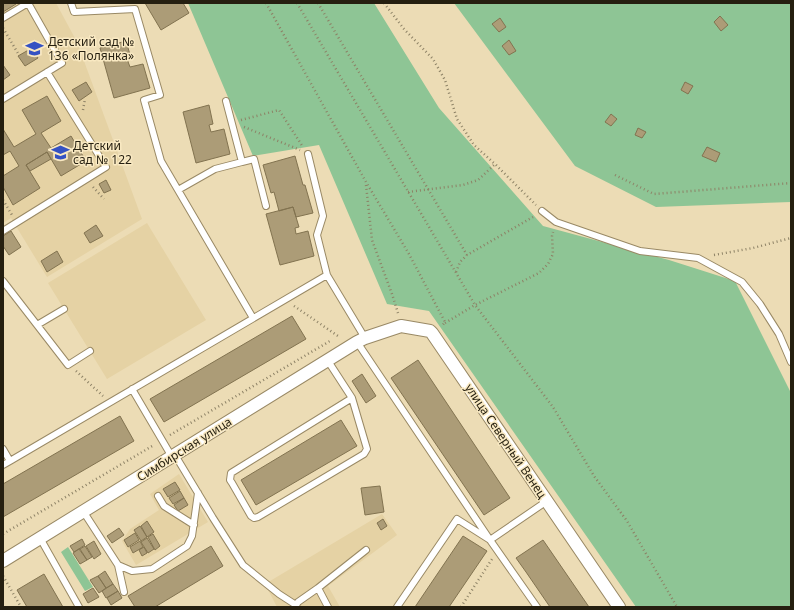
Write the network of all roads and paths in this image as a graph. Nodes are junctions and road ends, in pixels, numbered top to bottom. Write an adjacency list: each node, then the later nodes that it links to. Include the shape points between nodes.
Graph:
1 (28, 3): 7 (lane); 10 (lane, via 62,63)
2 (71, 3): 21 (lane, via 74,12 135,9 160,95 144,100 161,161)
3 (266, 3): 19 (path)
4 (297, 3): 23 (path)
5 (318, 3): 22 (path)
6 (384, 3): 16 (path, via 404,29 434,59 445,80 457,119 474,145)
7 (3, 18)
8 (3, 28): 9 (path)
9 (19, 55)
10 (47, 72): 11 (lane); 18 (lane, via 106,167)
11 (3, 99)
12 (226, 101): 13 (lane)
13 (231, 122): 14 (path); 14 (path, via 279,110); 15 (lane)
14 (308, 154): 35 (lane, via 323,216 317,235)
15 (242, 162): 21 (lane, via 215,169); 26 (lane, via 254,159)
16 (495, 164): 22 (path, via 478,180); 27 (path)
17 (615, 175): 20 (path, via 654,194)
18 (86, 180): 24 (path); 29 (lane)
19 (366, 182): 41 (path, via 409,254); 43 (path, via 372,240)
20 (791, 183)
21 (178, 190): 40 (lane)
22 (429, 190): 23 (path); 32 (path)
23 (408, 192): 34 (path)
24 (104, 199)
25 (3, 200): 29 (path)
26 (266, 206)
27 (542, 211): 28 (lane); 32 (path)
28 (556, 222): 33 (lane, via 640,251); 38 (path, via 552,236 553,254 548,264 538,273)
29 (17, 223): 30 (lane)
30 (3, 231)
31 (791, 238): 33 (path)
32 (468, 255): 34 (path, via 460,262)
33 (698, 258): 49 (lane, via 742,282 760,304)
34 (456, 272): 38 (path)
35 (327, 276): 37 (lane); 46 (lane)
36 (3, 281): 42 (lane)
37 (284, 300): 40 (lane); 45 (path)
38 (475, 305): 41 (path); 82 (path, via 553,407 594,476 627,521)
39 (64, 309): 42 (lane)
40 (253, 318): 51 (lane)
41 (444, 324): 44 (path)
42 (37, 325): 50 (lane)
43 (401, 326): 44 (street); 46 (street)
44 (430, 331): 61 (street, улица Северный Венец)
45 (338, 336): 46 (path); 54 (path)
46 (361, 340): 48 (street, Симбирская улица); 66 (lane)
47 (90, 351): 50 (lane)
48 (328, 361): 52 (lane); 56 (street, Симбирская улица)
49 (791, 362)
50 (68, 364): 53 (path)
51 (132, 389): 53 (lane); 54 (lane)
52 (352, 398): 52 (lane, via 367,449 364,454 258,518 251,516 230,480 231,473)
53 (110, 402): 57 (lane)
54 (162, 440): 56 (lane); 64 (path)
55 (3, 449): 57 (lane)
56 (174, 456): 59 (lane); 62 (street, Симбирская улица)
57 (10, 461): 58 (lane)
58 (3, 465)
59 (198, 493): 63 (lane); 74 (lane, via 243,565)
60 (158, 496): 63 (lane, via 164,506)
61 (547, 501): 66 (lane); 81 (street, улица Северный Венец)
62 (84, 511): 65 (street, Симбирская улица); 70 (lane)
63 (194, 524): 70 (lane, via 187,546 152,569 132,571)
64 (3, 534)
65 (40, 538): 69 (street, Симбирская улица); 76 (lane)
66 (490, 540): 68 (lane); 78 (lane, via 457,519)
67 (366, 550): 72 (lane)
68 (498, 550): 79 (path); 80 (lane)
69 (3, 560)
70 (118, 565): 73 (lane)
71 (3, 576): 75 (path)
72 (318, 588): 74 (lane); 77 (lane)
73 (124, 592)
74 (296, 606)
75 (21, 607)
76 (79, 607)
77 (328, 607)
78 (397, 607)
79 (461, 607)
80 (537, 607)
81 (619, 607)
82 (677, 607)

